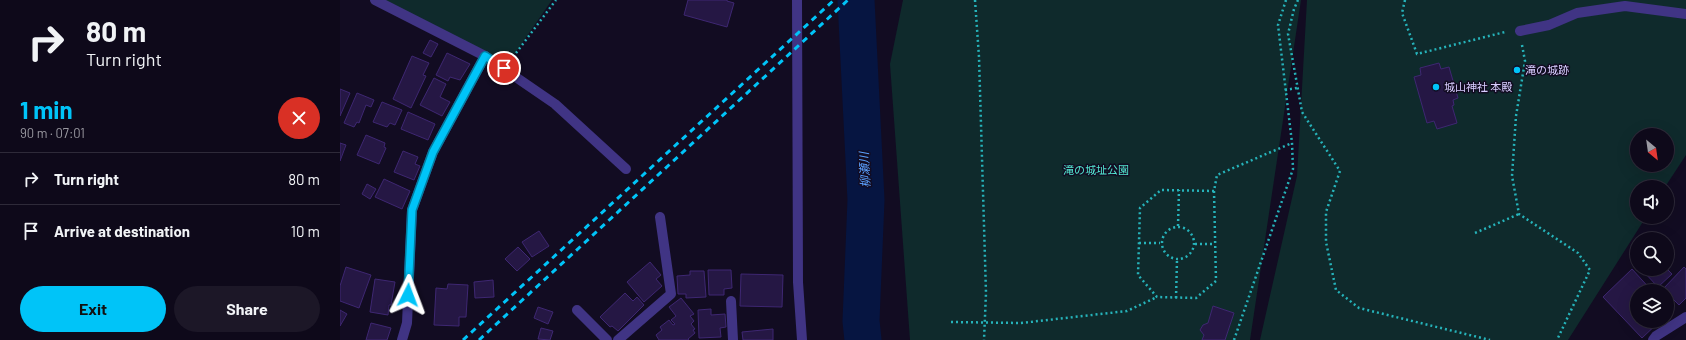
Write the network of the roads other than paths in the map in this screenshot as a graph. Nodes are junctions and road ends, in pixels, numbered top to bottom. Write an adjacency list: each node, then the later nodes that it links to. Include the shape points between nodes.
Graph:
1 (375, 0): 5 (street)
2 (797, 0): 15 (street, via 798,282)
3 (1686, 14): 4 (street, via 1626,6 1577,13 1549,25)
4 (1520, 31)
5 (485, 56): 6 (street, via 555,104); 11 (street, via 433,152 412,210 407,323)
6 (626, 169)
7 (660, 217): 13 (street, via 671,294)
8 (731, 301): 14 (street)
9 (577, 310): 12 (street)
10 (1686, 317): 16 (street)
11 (402, 340)
12 (607, 340)
13 (618, 340)
14 (733, 340)
15 (802, 340)
16 (1653, 340)

